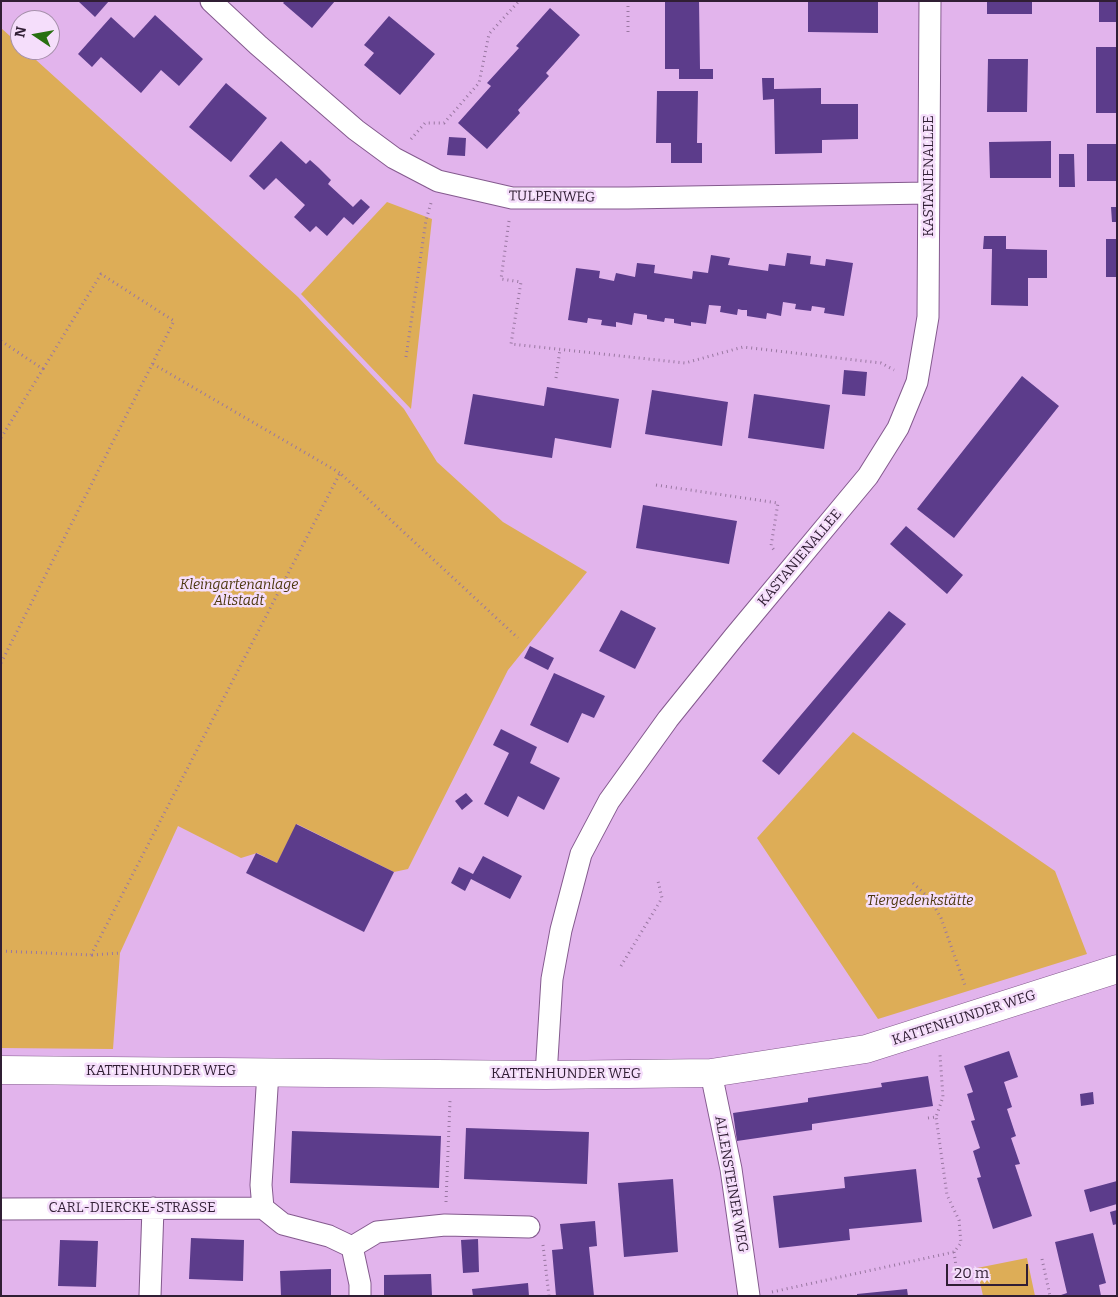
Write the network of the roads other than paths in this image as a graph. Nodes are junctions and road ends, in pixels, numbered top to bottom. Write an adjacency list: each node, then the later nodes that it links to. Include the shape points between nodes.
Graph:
1 (211, 1): 3 (street, TULPENWEG, via 356,130 394,158 438,181 512,198)
2 (930, 1): 3 (street, KASTANIENALLEE)
3 (928, 193): 8 (street, KASTANIENALLEE, via 928,317 917,382 898,428 868,476 668,719 609,801 581,854 560,930 552,980)
4 (1117, 969): 7 (street, KATTENHUNDER WEG, via 866,1049)
5 (1, 1070): 6 (street, KATTENHUNDER WEG)
6 (268, 1072): 8 (street, KATTENHUNDER WEG); 10 (street, via 261,1185)
7 (711, 1073): 8 (street, KATTENHUNDER WEG); 16 (street, ALLENSTEINER WEG, via 731,1169)
8 (546, 1075)
9 (154, 1208): 10 (street, CARL-DIERCKE-STRASSE); 11 (street, CARL-DIERCKE-STRASSE); 14 (street)
10 (263, 1208): 13 (street, via 283,1224 329,1236)
11 (1, 1209)
12 (529, 1227): 13 (street, via 446,1225 377,1232)
13 (352, 1247): 15 (street)
14 (150, 1296)
15 (360, 1296)
16 (749, 1296)

